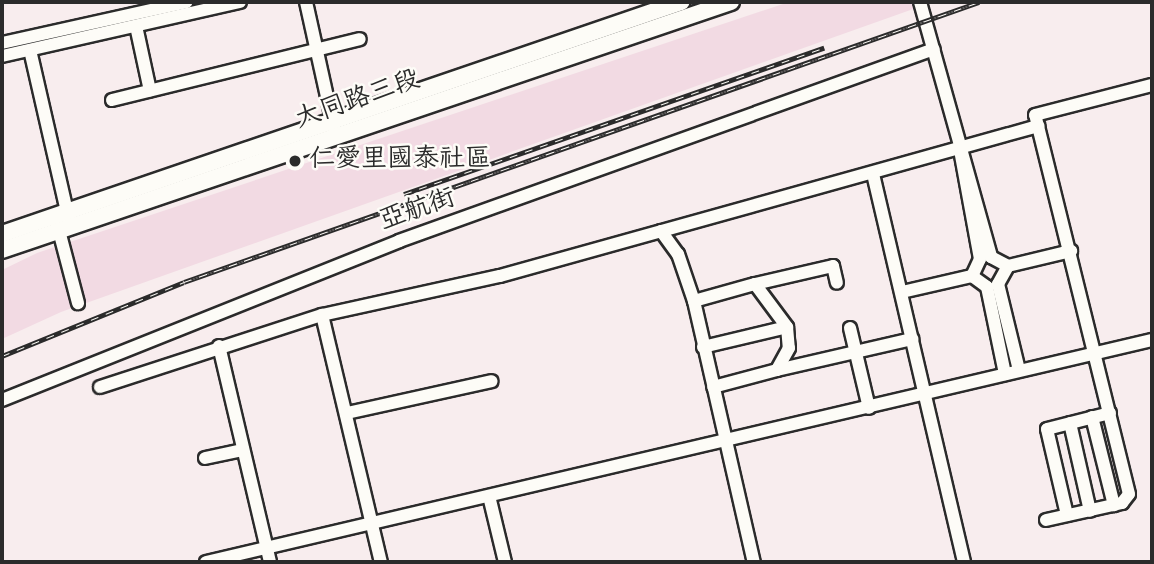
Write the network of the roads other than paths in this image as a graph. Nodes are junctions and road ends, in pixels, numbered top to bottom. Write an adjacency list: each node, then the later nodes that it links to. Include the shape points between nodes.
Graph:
1 (187, 2): 9 (street)
2 (240, 2): 7 (street)
3 (306, 2): 12 (street)
4 (681, 2): 18 (main road, 大同路三段)
5 (731, 2): 18 (main road, 大同路三段)
6 (920, 2): 11 (street)
7 (136, 26): 10 (street); 15 (street)
8 (360, 39): 12 (street)
9 (2, 43)
10 (30, 50): 13 (street); 21 (street)
11 (934, 50): 19 (street); 51 (street, 亞航街, via 386,246)
12 (317, 51): 15 (street); 18 (street)
13 (2, 56)
14 (1152, 85): 17 (street, via 1035,115)
15 (150, 91): 16 (street)
16 (112, 100)
17 (1038, 126): 19 (street); 25 (street)
18 (333, 127): 21 (main road, 大同路三段)
19 (960, 149): 20 (street); 26 (street)
20 (873, 174): 22 (street); 32 (street)
21 (62, 218): 23 (main road, 大同路三段); 24 (main road, 大同路三段); 34 (street)
22 (661, 231): 33 (street, via 678,254); 35 (street, via 500,276)
23 (2, 234)
24 (2, 250)
25 (1071, 251): 27 (street); 43 (street)
26 (986, 258): 27 (street); 28 (street)
27 (1007, 267): 31 (street)
28 (972, 276): 31 (street); 32 (street)
29 (837, 283): 30 (street, via 833,266)
30 (755, 284): 33 (street); 36 (street)
31 (992, 286): 45 (street); 46 (street)
32 (902, 292): 38 (street)
33 (694, 301): 41 (street)
34 (78, 303)
35 (322, 315): 40 (street); 53 (street)
36 (787, 327): 41 (street); 44 (street, via 789,348)
37 (850, 328): 42 (street)
38 (912, 338): 42 (street); 50 (street)
39 (1152, 340): 43 (street)
40 (219, 346): 48 (street); 58 (street)
41 (703, 347): 49 (street)
42 (857, 352): 44 (street); 52 (street)
43 (1095, 352): 45 (street); 54 (street)
44 (777, 370): 49 (street)
45 (1018, 370): 46 (street)
46 (1005, 374): 50 (street)
47 (492, 381): 53 (street)
48 (100, 387)
49 (713, 387): 57 (street)
50 (925, 394): 52 (street); 72 (street)
51 (2, 400)
52 (869, 408): 57 (street)
53 (347, 413): 65 (street)
54 (1110, 413): 55 (street); 61 (street, via 1129,494)
55 (1092, 417): 56 (street); 61 (street)
56 (1070, 423): 62 (street); 63 (street, via 1047,429)
57 (726, 441): 60 (street); 71 (street)
58 (243, 450): 59 (street); 66 (street)
59 (205, 458)
60 (489, 496): 65 (street); 70 (street)
61 (1114, 505): 62 (street)
62 (1090, 511): 63 (street)
63 (1067, 515): 64 (street)
64 (1046, 520)
65 (372, 523): 66 (street); 69 (street)
66 (267, 547): 67 (street); 68 (street)
67 (206, 562)
68 (270, 562)
69 (381, 562)
70 (505, 562)
71 (754, 562)
72 (964, 562)

